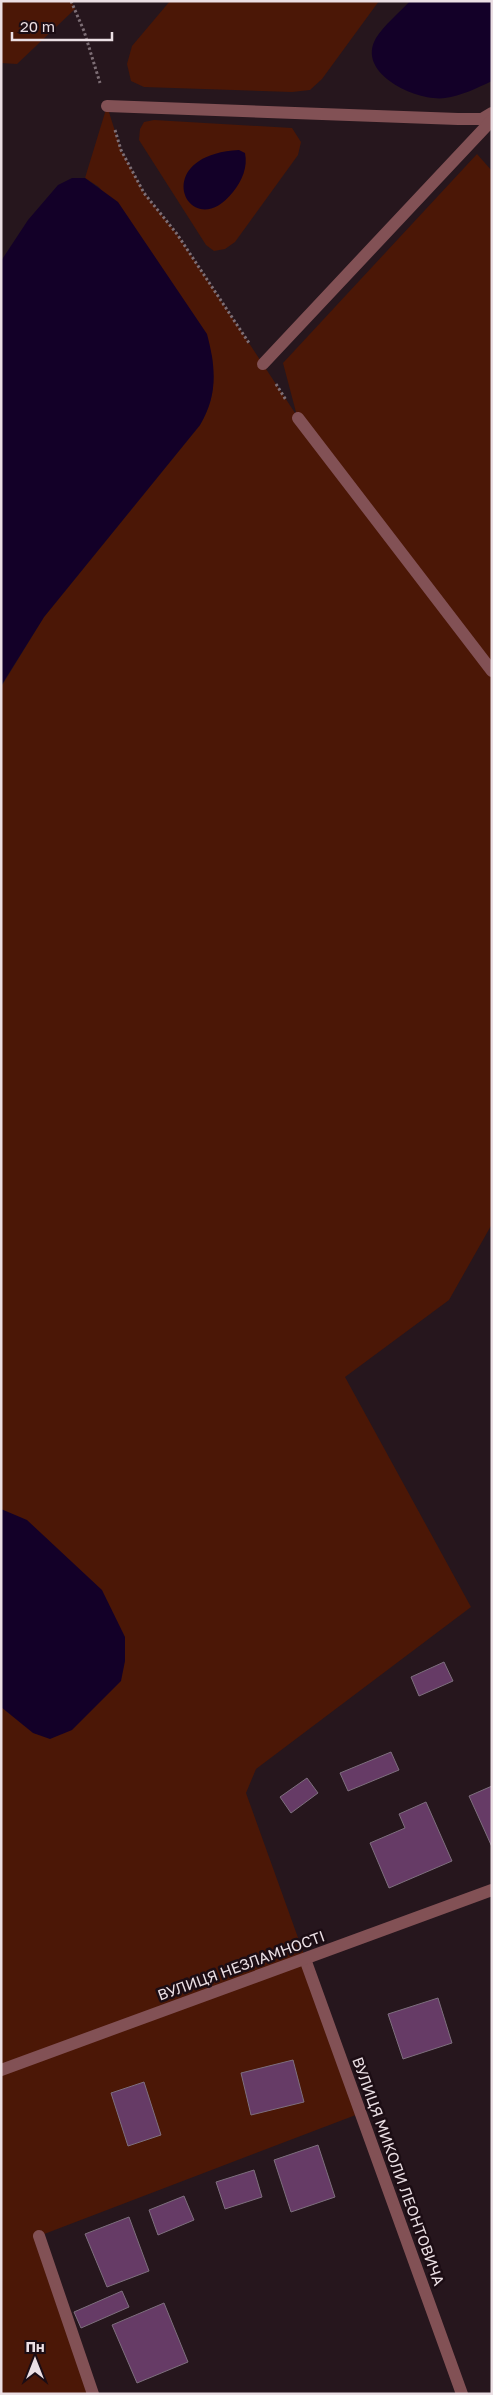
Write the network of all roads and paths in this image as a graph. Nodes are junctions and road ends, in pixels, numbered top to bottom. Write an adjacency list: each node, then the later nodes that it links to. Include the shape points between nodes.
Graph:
1 (71, 1): 2 (path, via 84,31)
2 (107, 106): 3 (street, via 458,119 482,118); 5 (path, via 121,150 144,193 177,234)
3 (492, 113)
4 (492, 120): 5 (street)
5 (263, 364): 6 (path)
6 (298, 418): 7 (street)
7 (492, 671)
8 (492, 1890): 9 (street, ВУЛИЦЯ НЕЗЛАМНОСТІ)
9 (305, 1959): 10 (street, ВУЛИЦЯ НЕЗЛАМНОСТІ); 13 (street, ВУЛИЦЯ МИКОЛИ ЛЕОНТОВИЧА)
10 (1, 2070)
11 (39, 2236): 12 (street)
12 (93, 2394)
13 (462, 2394)

